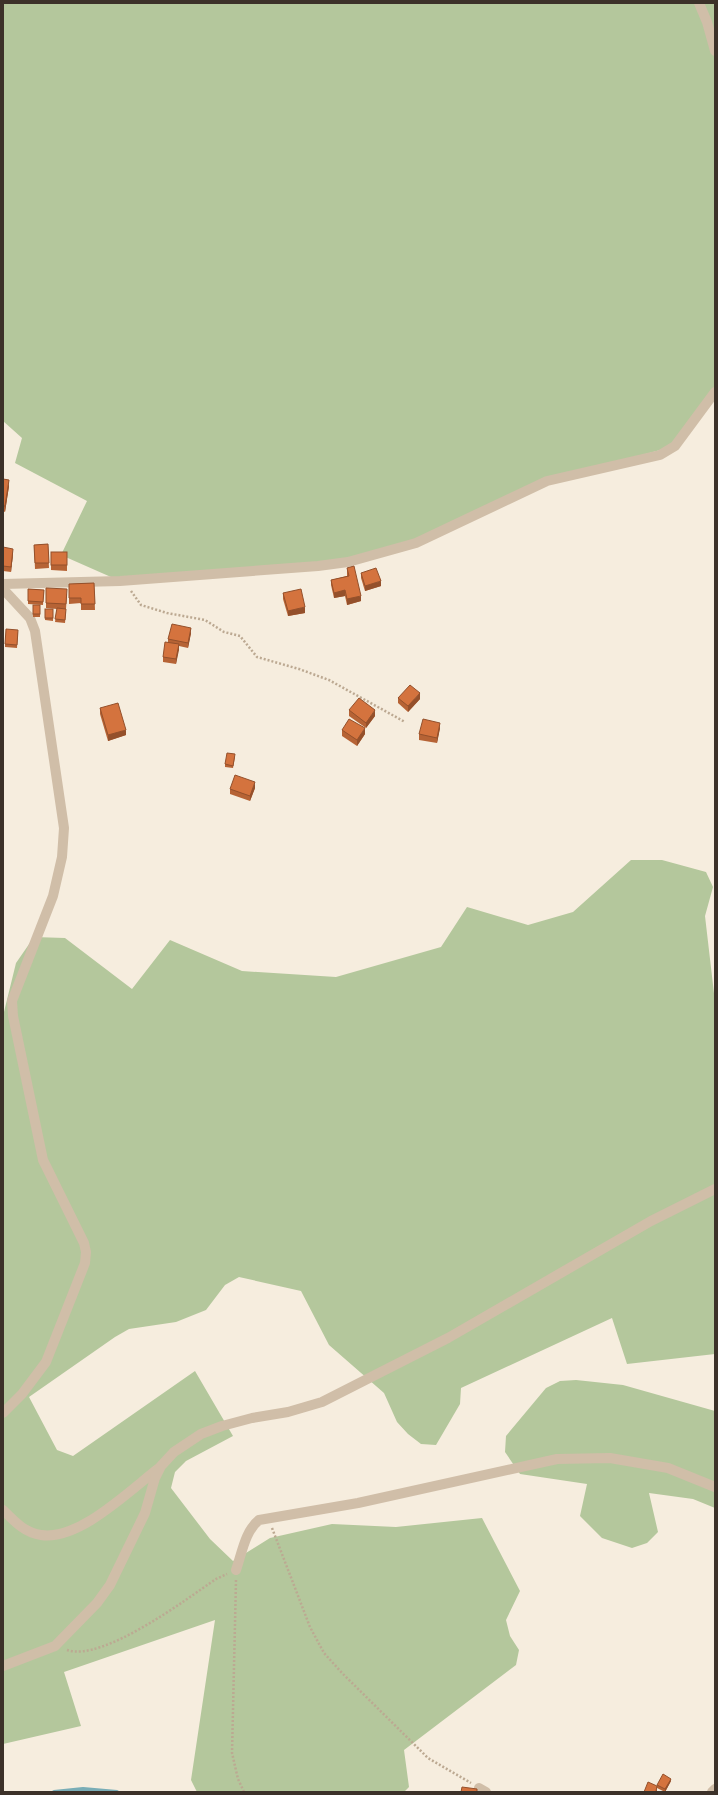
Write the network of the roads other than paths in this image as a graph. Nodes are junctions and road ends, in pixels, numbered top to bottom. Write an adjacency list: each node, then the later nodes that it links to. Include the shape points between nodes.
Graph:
1 (699, 3): 2 (street)
2 (715, 51)
3 (715, 392): 4 (street, via 675,446 660,455 547,481 416,543 348,562 120,582)
4 (3, 584)
5 (3, 589): 7 (street, via 30,618 35,631 64,828 62,857 54,896 12,1001 13,1016 43,1160 86,1252 85,1263 46,1362 22,1394)
6 (715, 1189): 8 (street, via 651,1221 448,1338 329,1398 305,1408 252,1418 201,1434 174,1452)
7 (3, 1413)
8 (161, 1466): 10 (street, via 86,1524 63,1534 41,1536 27,1531); 12 (street, via 144,1513 110,1585 97,1603 55,1646)
9 (715, 1487): 11 (street, via 668,1468 610,1458 557,1459 358,1503 259,1520 248,1533)
10 (3, 1510)
11 (236, 1570)
12 (3, 1666)
13 (715, 1789): 14 (street)
14 (712, 1792)

